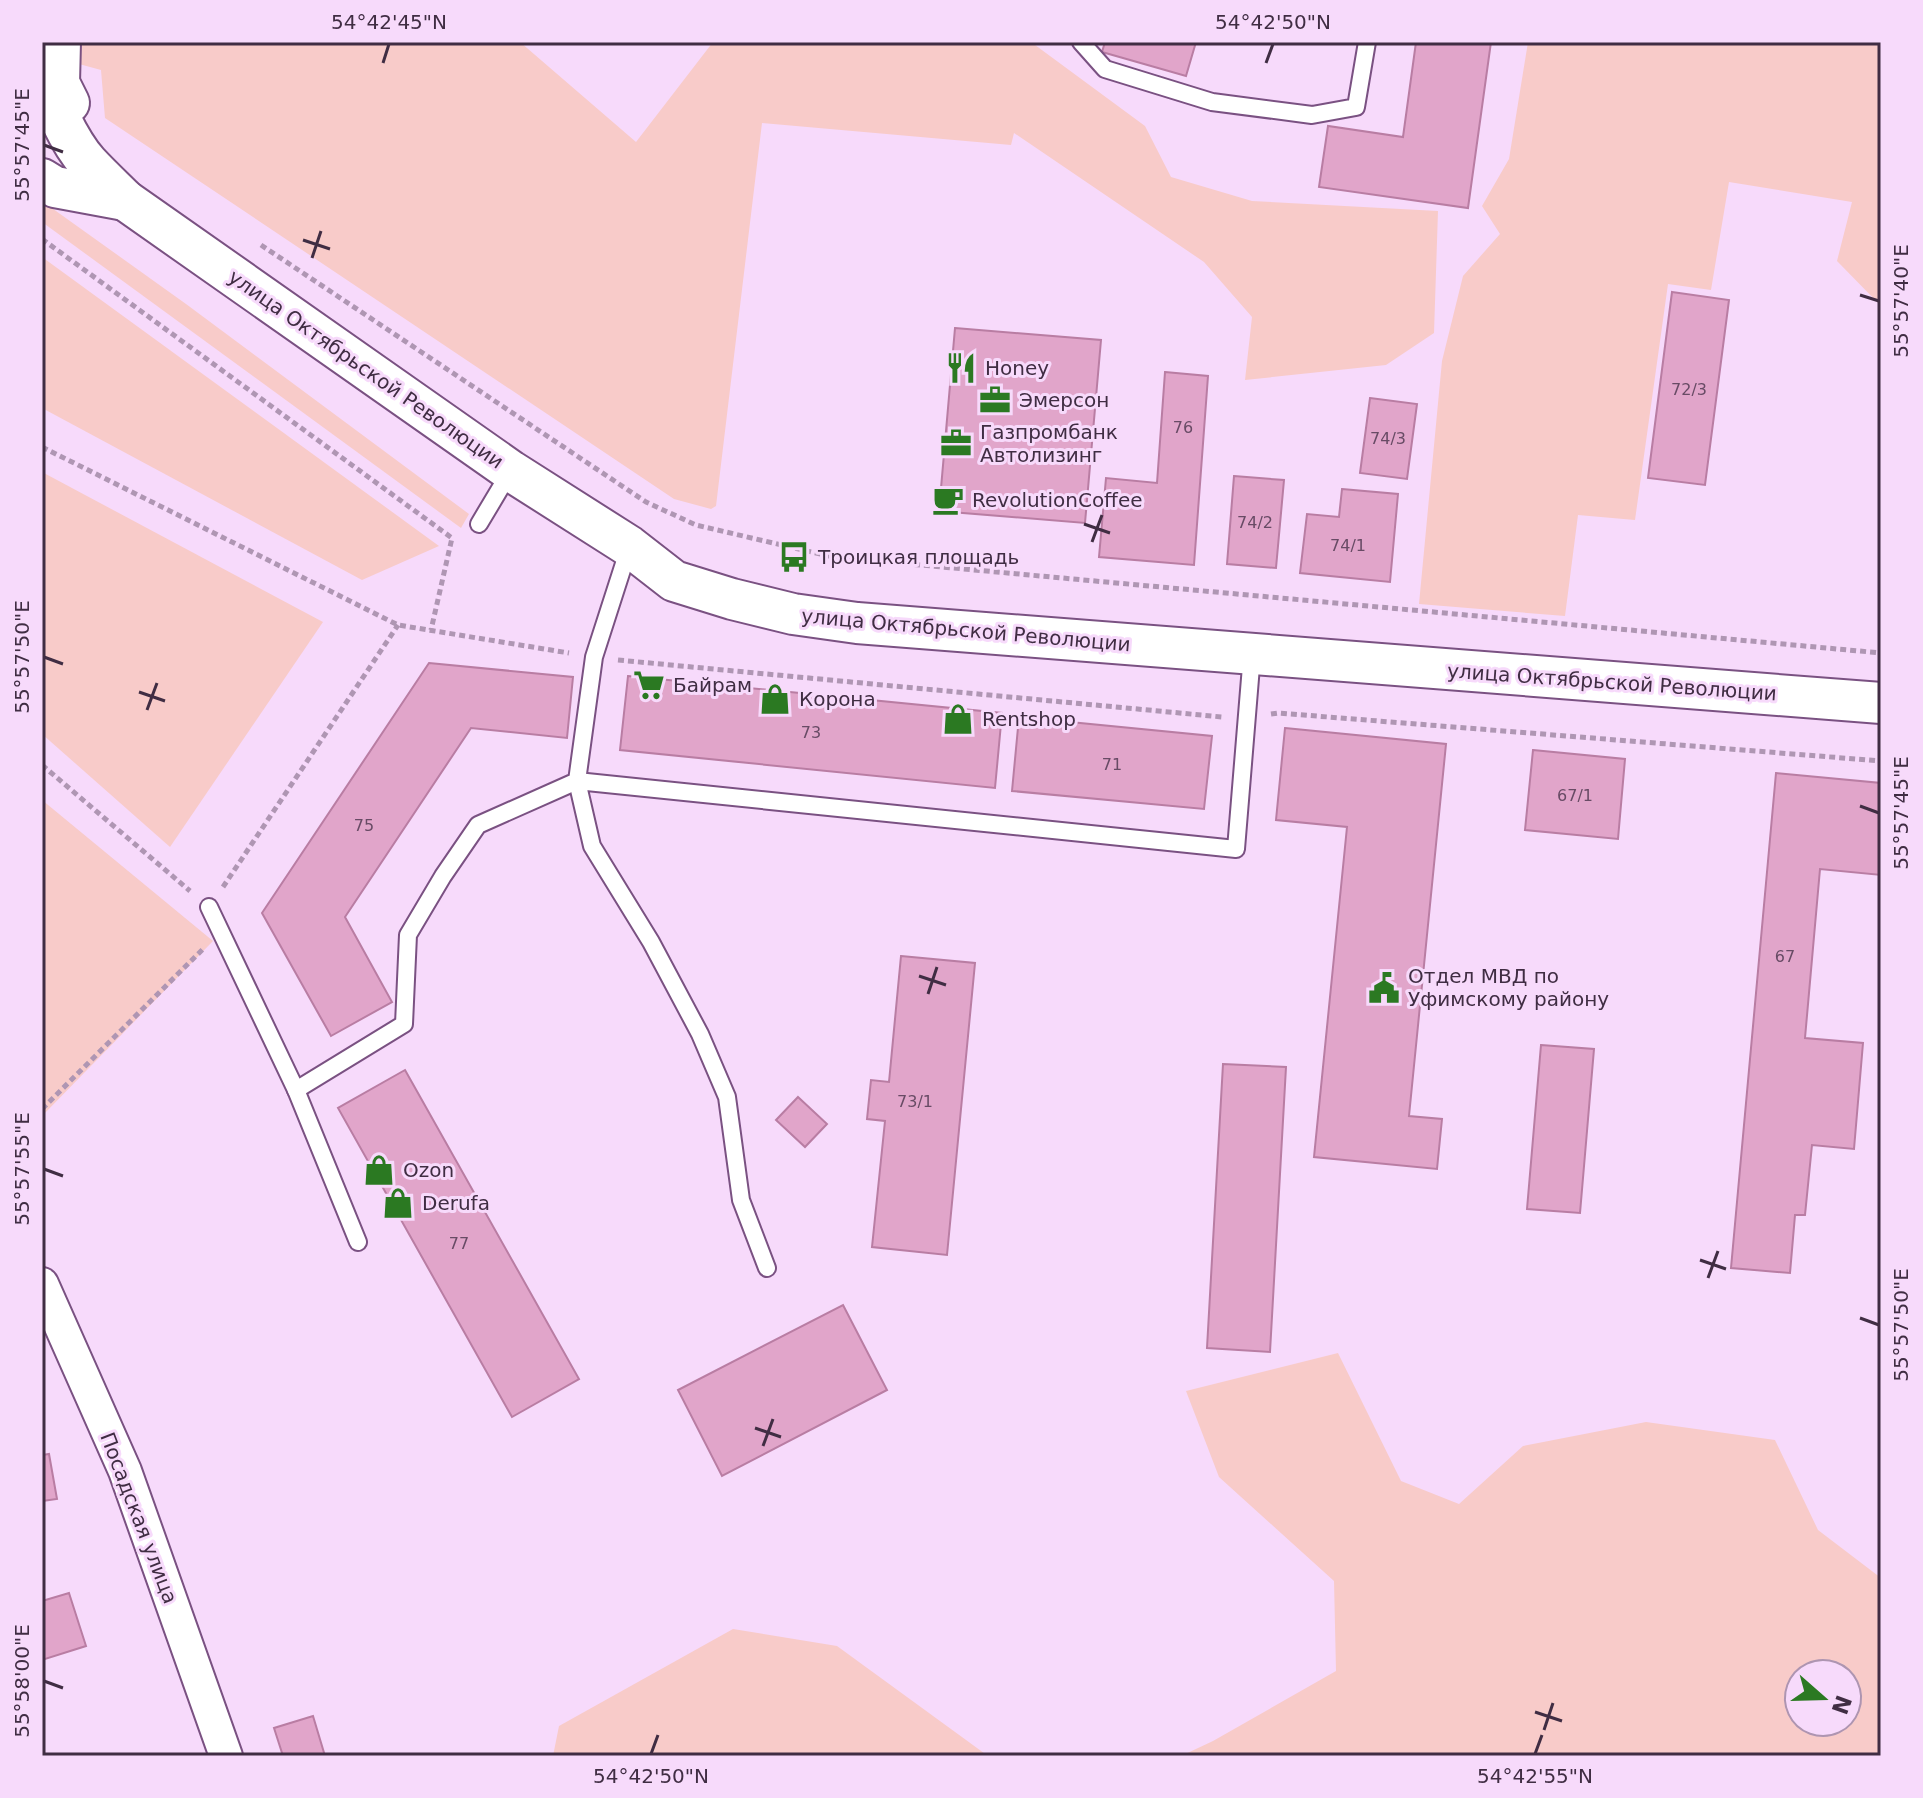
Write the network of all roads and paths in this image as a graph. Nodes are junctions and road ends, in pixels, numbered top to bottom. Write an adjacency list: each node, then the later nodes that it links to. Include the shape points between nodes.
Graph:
1 (60, 42): 6 (street, via 59,83 92,150)
2 (1081, 42): 3 (lane, via 1105,69 1161,88 1212,102 1312,115 1356,107)
3 (1367, 42)
4 (42, 71): 6 (street, via 86,161)
5 (42, 179): 6 (street, via 55,187)
6 (125, 200): 10 (street, улица Октябрьской Революции)
7 (250, 238): 15 (path, via 646,502 696,525 833,557)
8 (42, 239): 14 (path, via 452,538)
9 (42, 447): 13 (path)
10 (511, 471): 11 (lane); 12 (street, улица Октябрьской Революции)
11 (479, 524)
12 (629, 546): 16 (street, улица Октябрьской Революции, via 674,581 793,614); 17 (lane)
13 (398, 625): 14 (path); 23 (path)
14 (431, 630): 17 (path)
15 (1881, 653)
16 (1252, 654): 18 (street, улица Октябрьской Революции); 19 (lane)
17 (594, 657): 19 (path); 22 (lane)
18 (1881, 703)
19 (1247, 719): 20 (path, via 1278,713); 22 (lane, via 1236,849)
20 (1881, 761)
21 (42, 765): 23 (path)
22 (577, 781): 25 (lane, via 478,825 408,935 404,1024); 28 (lane, via 592,846 651,942 727,1097 741,1200)
23 (209, 907): 25 (lane)
24 (202, 950): 26 (path)
25 (296, 1090): 27 (lane)
26 (42, 1109)
27 (358, 1242)
28 (767, 1268)
29 (42, 1284): 30 (street, Посадская улица, via 125,1471)
30 (226, 1756)

